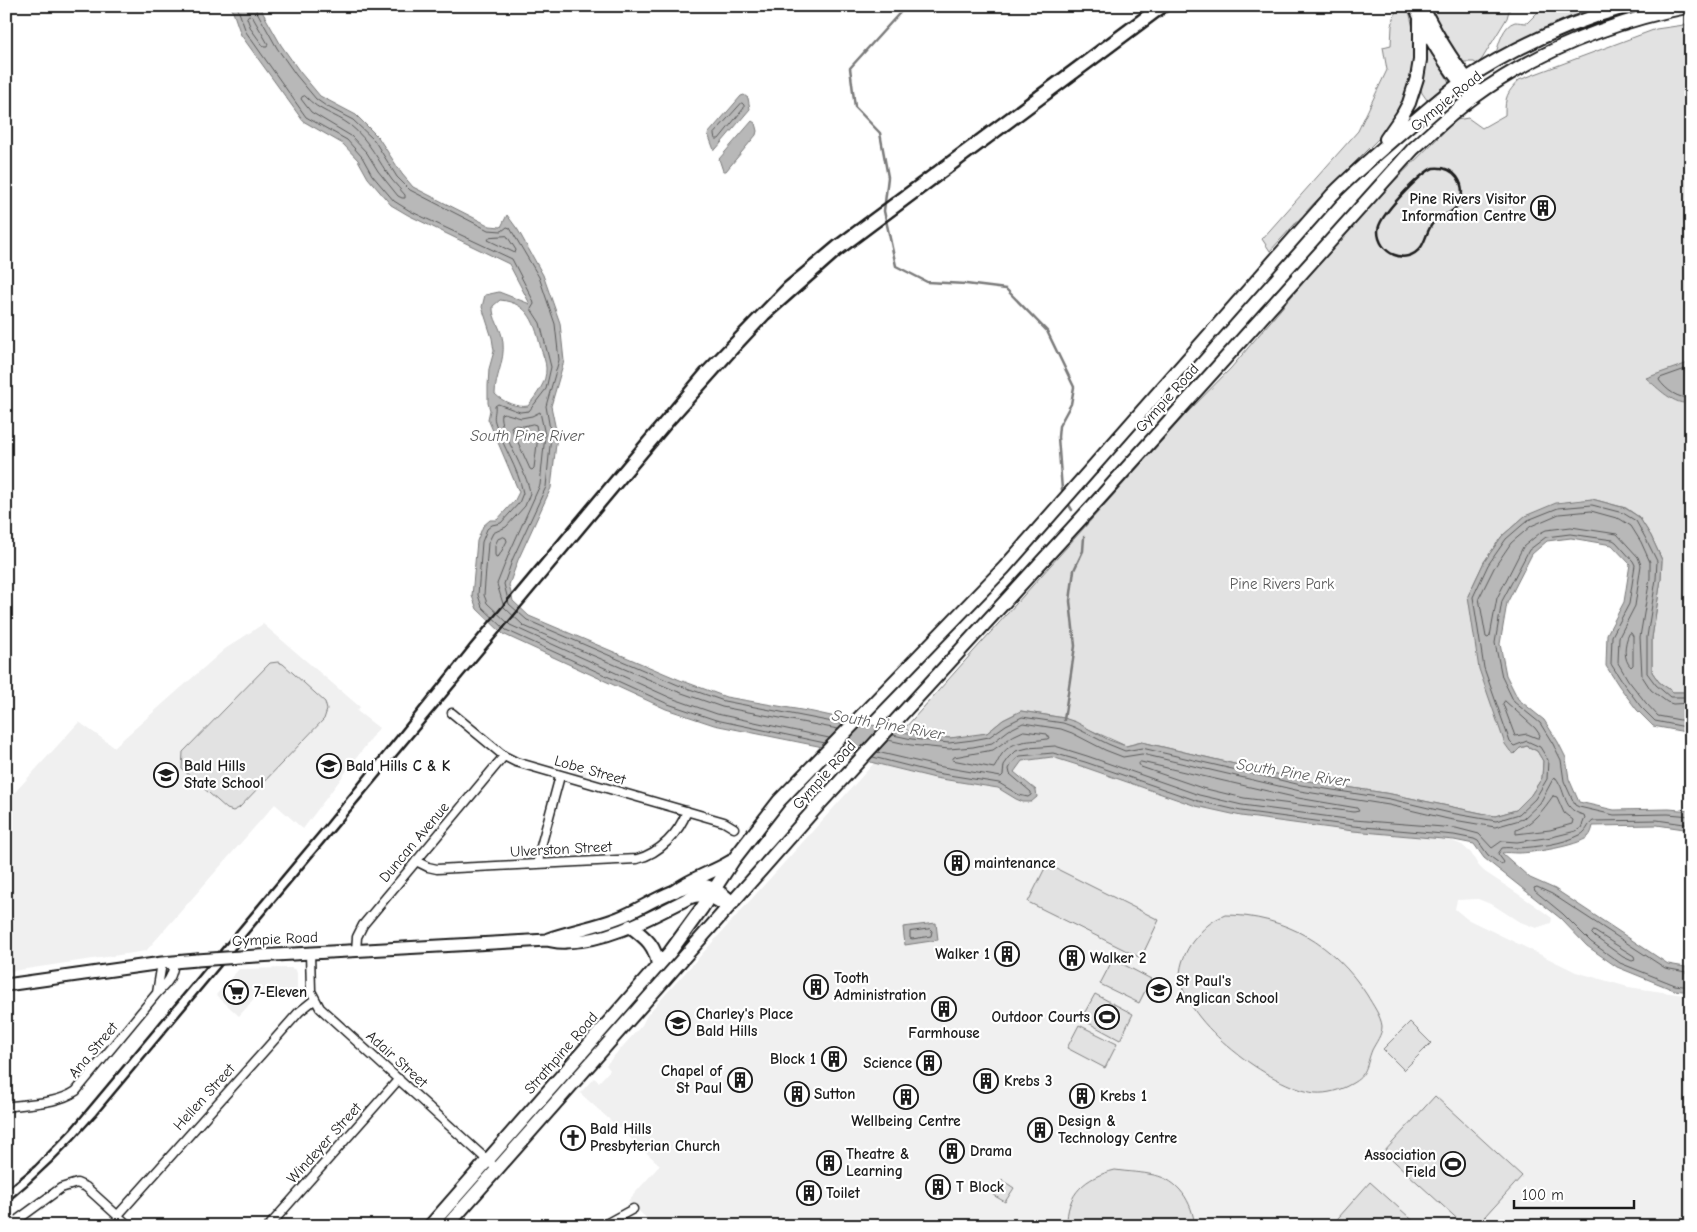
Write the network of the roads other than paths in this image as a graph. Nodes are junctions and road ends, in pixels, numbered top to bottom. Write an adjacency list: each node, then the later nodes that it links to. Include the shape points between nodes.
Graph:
1 (1414, 6): 5 (street)
2 (1423, 6): 6 (street)
3 (1628, 6): 6 (highway, Gympie Road, via 1546,34 1502,56)
4 (1691, 6): 7 (highway, Gympie Road, via 1576,40 1505,76)
5 (1420, 20): 6 (street, via 1432,46); 8 (highway, via 1420,60 1414,89 1402,116)
6 (1463, 81): 7 (street); 8 (highway, Gympie Road)
7 (1476, 96): 19 (highway, Gympie Road, via 1396,166)
8 (1380, 150): 14 (highway, Gympie Road, via 1326,200 1004,568 789,790)
9 (452, 713): 10 (street, Lobe Street)
10 (504, 756): 11 (street, Lobe Street, via 524,766); 15 (street, Duncan Avenue)
11 (560, 776): 12 (street, Lobe Street); 16 (street)
12 (687, 811): 13 (street, Lobe Street); 16 (street, Ulverston Street, via 668,840 644,857)
13 (734, 828)
14 (734, 859): 17 (highway, via 688,881); 18 (highway, Gympie Road)
15 (416, 861): 16 (street, Ulverston Street, via 437,869); 22 (street, Duncan Avenue, via 360,928)
16 (538, 864)
17 (675, 891): 18 (main road, Gympie Road, via 700,885); 21 (main road, Gympie Road, via 618,918)
18 (713, 893): 19 (main road); 20 (main road, Gympie Road, via 693,896); 26 (highway, Strathpine Road)
19 (731, 906): 32 (highway, Strathpine Road)
20 (630, 926): 21 (main road, Gympie Road, via 579,941); 26 (highway, via 652,946)
21 (547, 940): 22 (main road, Gympie Road)
22 (356, 951): 23 (main road, Gympie Road)
23 (310, 953): 24 (main road, Gympie Road, bridge); 29 (street, via 310,986)
24 (174, 962): 25 (main road, Gympie Road); 28 (street, Ana Street, via 172,976)
25 (162, 963): 27 (main road, Gympie Road); 28 (street)
26 (658, 966): 32 (highway, Strathpine Road)
27 (6, 985)
28 (157, 993): 31 (street, Ana Street, via 76,1091 56,1100)
29 (314, 1000): 30 (street, Adair Street); 34 (street, Hellen Street, via 299,1012)
30 (399, 1080): 32 (street, Adair Street); 37 (street, Windeyer Street)
31 (6, 1107)
32 (492, 1164): 38 (highway, Strathpine Road); 39 (highway, Strathpine Road)
33 (632, 1209): 40 (street)
34 (118, 1215): 35 (street, via 84,1185 77,1183 62,1188); 36 (street)
35 (9, 1226)
36 (129, 1226)
37 (269, 1226)
38 (430, 1226)
39 (447, 1226)
40 (602, 1226)

